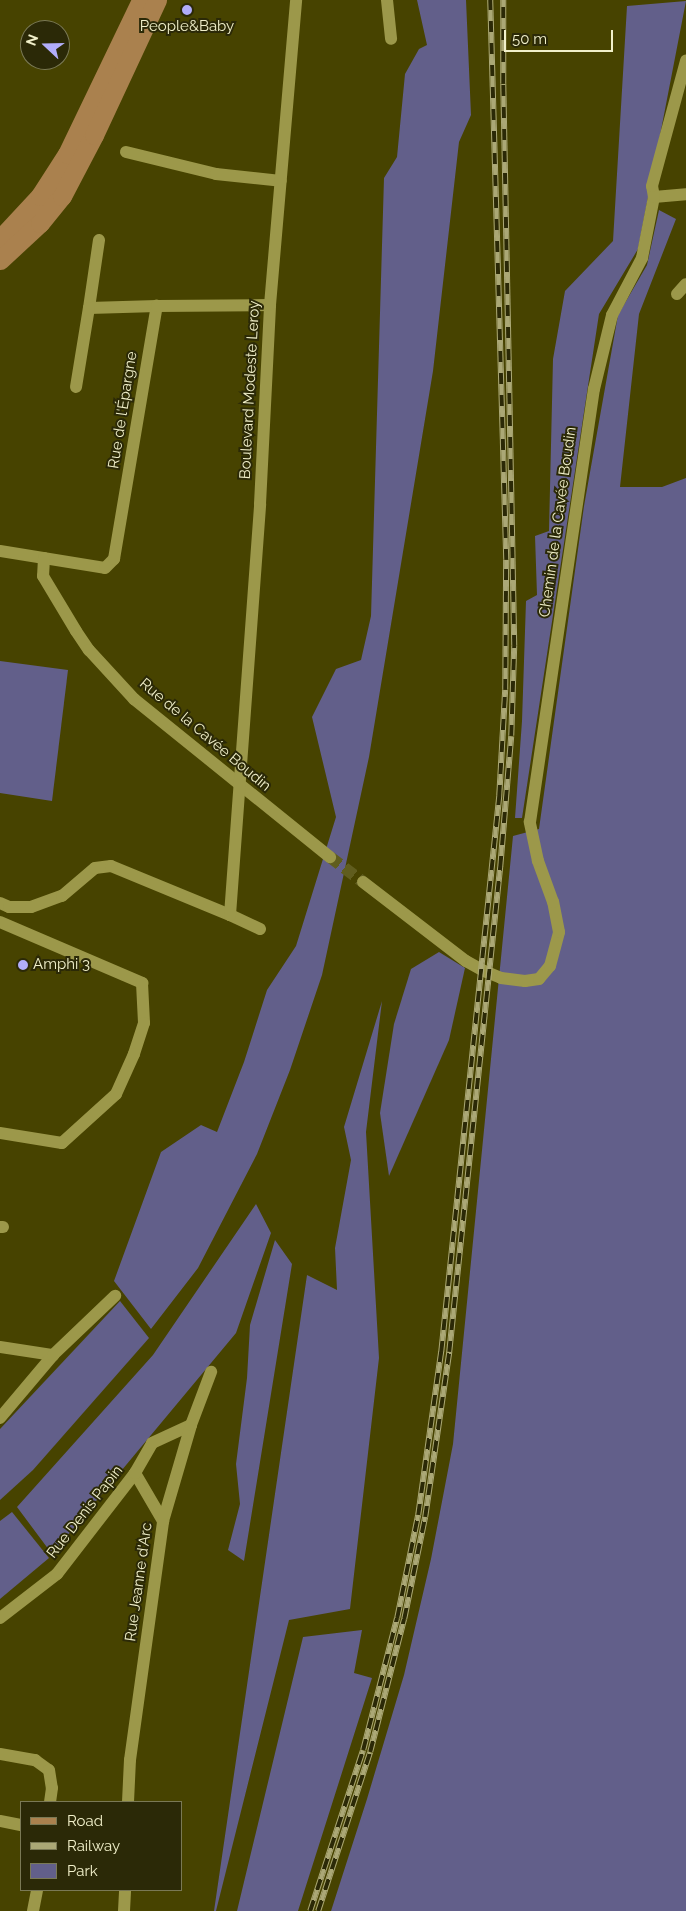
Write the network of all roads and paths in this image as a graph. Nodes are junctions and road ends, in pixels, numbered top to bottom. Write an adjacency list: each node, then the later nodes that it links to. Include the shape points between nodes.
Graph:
1 (141, 0): 11 (main road, via 67,154 40,196)
2 (157, 0): 13 (main road, via 62,196 40,223)
3 (296, 0): 8 (street, Boulevard Modeste Leroy)
4 (387, 0): 5 (street)
5 (391, 39)
6 (686, 61): 10 (street, Chemin de la Cavée Boudin, via 652,186)
7 (126, 152): 8 (street, via 216,174)
8 (281, 181): 16 (street, Boulevard Modeste Leroy)
9 (686, 194): 10 (street)
10 (654, 197): 24 (street, Chemin de la Cavée Boudin, via 642,258 612,315 594,389 530,822 538,862 554,902 559,932 550,966 539,979 525,981 500,978 475,967)
11 (0, 239)
12 (99, 240): 18 (street)
13 (0, 260)
14 (686, 284): 15 (street)
15 (676, 294)
16 (270, 305): 17 (street); 22 (street, Boulevard Modeste Leroy, via 263,455)
17 (156, 306): 18 (street); 21 (street, Rue de l'Épargne, via 114,559 105,568)
18 (89, 308): 19 (street)
19 (76, 387)
20 (0, 551): 21 (street)
21 (44, 558): 22 (street, Rue de la Cavée Boudin, via 43,576 89,650 134,700)
22 (239, 782): 23 (street, Rue de la Cavée Boudin); 26 (street, Boulevard Modeste Leroy)
23 (330, 857)
24 (363, 882)
25 (0, 903): 26 (street, via 9,907 32,907 62,896 95,868 111,866)
26 (230, 915): 28 (street)
27 (0, 922): 29 (street, via 142,983 144,1023 116,1094 62,1143)
28 (260, 929)
29 (0, 1133)
30 (115, 1296): 32 (street)
31 (0, 1347): 32 (street)
32 (53, 1355): 34 (street)
33 (210, 1372): 35 (street, Rue Jeanne d'Arc)
34 (0, 1418)
35 (191, 1425): 36 (street, Rue Denis Papin, via 152,1443); 37 (street, Rue Jeanne d'Arc)
36 (135, 1473): 37 (street); 38 (street, Rue Denis Papin, via 57,1574)
37 (163, 1521): 41 (street, Rue Jeanne d'Arc, via 130,1760)
38 (0, 1618)
39 (0, 1754): 40 (street, via 35,1760 49,1770)
40 (50, 1801)
41 (128, 1801)
42 (0, 1821): 43 (street)
43 (20, 1825)
44 (37, 1891): 46 (street)
45 (125, 1891): 47 (street)
46 (33, 1911)
47 (124, 1911)

